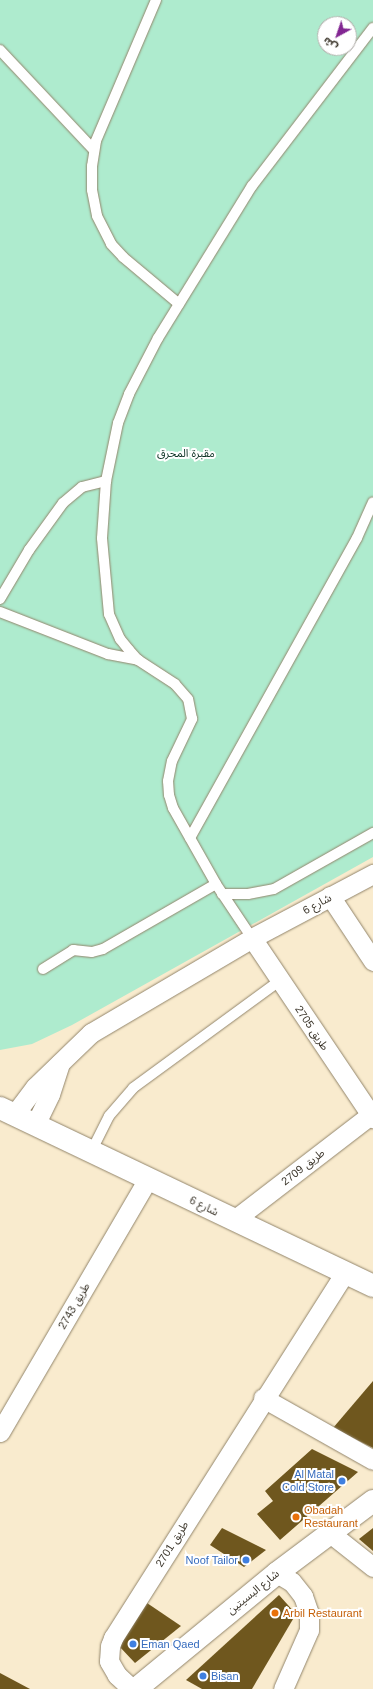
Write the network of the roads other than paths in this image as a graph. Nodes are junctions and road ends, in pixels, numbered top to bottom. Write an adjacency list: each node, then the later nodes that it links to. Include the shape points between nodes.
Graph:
1 (156, 0): 4 (lane)
2 (373, 28): 5 (lane, via 252,186)
3 (0, 50): 4 (lane)
4 (94, 150): 5 (lane, via 92,190 102,228 124,258)
5 (179, 304): 6 (lane, via 142,365 129,394 118,423)
6 (106, 481): 8 (lane, via 82,487 63,503 29,550); 10 (lane, via 102,538 106,601 120,639)
7 (373, 502): 12 (lane, via 358,538)
8 (0, 599)
9 (0, 612): 10 (lane, via 108,654)
10 (138, 660): 12 (lane, via 175,684 188,699 192,719 172,760 168,781 173,808)
11 (373, 833): 15 (lane, via 274,889 248,894)
12 (190, 838): 14 (lane)
13 (373, 874): 16 (street, شارع 6)
14 (216, 884): 15 (lane); 19 (lane, via 103,949 92,952 73,950)
15 (222, 894): 17 (lane)
16 (330, 896): 17 (street, شارع 6); 18 (street)
17 (252, 938): 20 (street, طريق 2705); 21 (street, شارع 6, via 91,1033)
18 (373, 961)
19 (43, 969)
20 (279, 981): 23 (street, طريق 2705); 25 (lane, via 133,1088 109,1116)
21 (60, 1063): 22 (street, شارع 6); 24 (street, شارع 6, via 50,1094)
22 (7, 1111): 24 (street, شارع 6)
23 (372, 1115): 27 (street, طريق 2709)
24 (35, 1125): 25 (street, شارع 6)
25 (91, 1152): 26 (street, شارع 6)
26 (148, 1179): 27 (street, شارع 6); 31 (street, طريق 2743)
27 (234, 1220): 28 (street, شارع 6)
28 (345, 1273): 29 (street, شارع 6); 30 (street, طريق 2701)
29 (373, 1286)
30 (263, 1398): 32 (street); 37 (street, طريق 2701, via 110,1646 109,1661 112,1669)
31 (0, 1432)
32 (373, 1460)
33 (373, 1501): 34 (street, شارع البسيتين)
34 (330, 1533): 35 (street); 36 (street, شارع البسيتين)
35 (373, 1567)
36 (277, 1573): 38 (street, شارع البسيتين); 39 (street, via 292,1582 309,1613 309,1630)
37 (132, 1689)
38 (136, 1689)
39 (283, 1689)

